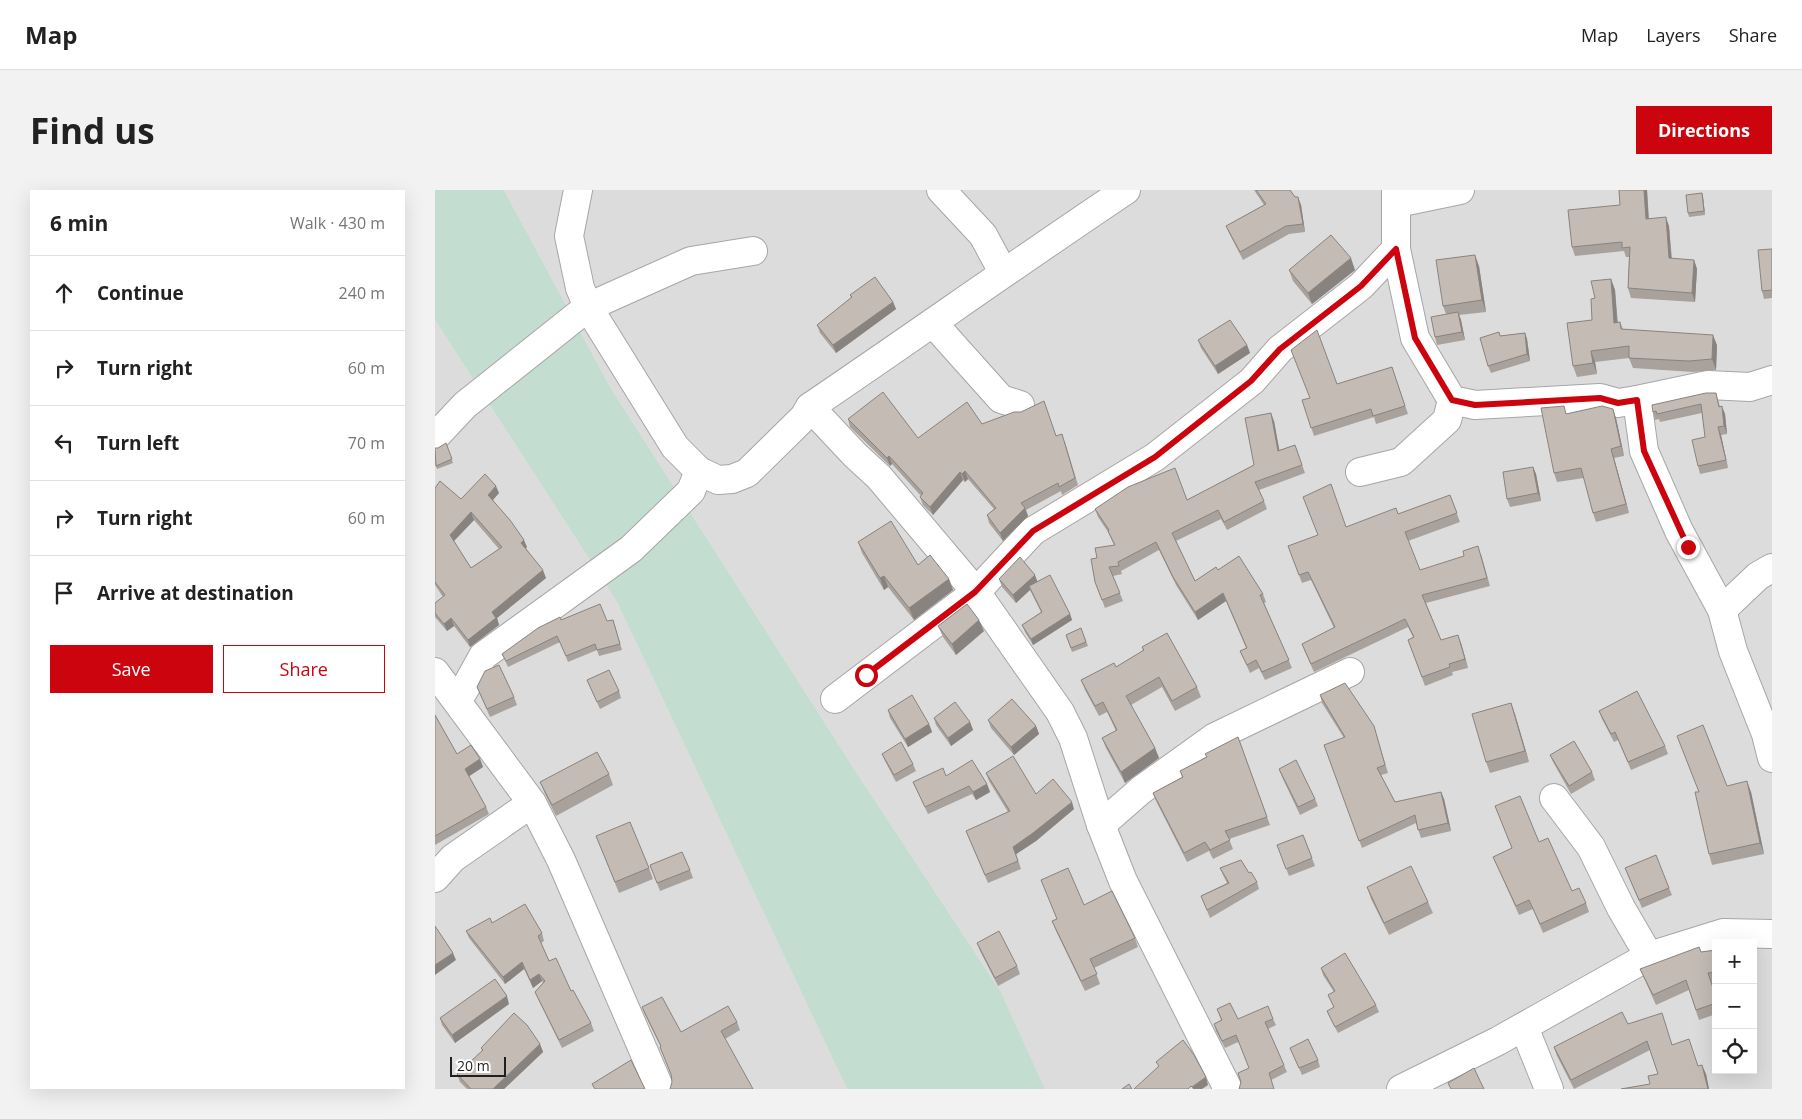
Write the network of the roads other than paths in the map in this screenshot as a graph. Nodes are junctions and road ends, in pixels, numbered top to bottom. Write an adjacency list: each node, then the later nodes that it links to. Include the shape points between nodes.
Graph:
1 (578, 190): 9 (street, via 569,236 580,288)
2 (941, 190): 8 (street, via 983,235)
3 (1126, 190): 8 (street)
4 (1460, 190): 5 (street)
5 (1396, 197): 6 (street)
6 (1396, 249): 12 (street, via 1415,338); 20 (street, via 1361,286 1280,349 1251,381 1155,457 1033,531)
7 (753, 251): 9 (street, via 691,261)
8 (1003, 272): 10 (street)
9 (588, 307): 16 (street, via 465,405); 17 (street, via 675,446)
10 (933, 324): 14 (street, via 1001,399); 15 (street)
11 (1772, 380): 13 (street, via 1750,387 1708,384)
12 (1452, 400): 13 (street, via 1475,405 1600,398 1618,403); 18 (street, via 1447,420 1401,462)
13 (1637, 400): 21 (street, via 1644,451 1679,531)
14 (1020, 405)
15 (810, 407): 17 (street, via 804,417 747,473 718,480); 20 (street, via 879,477)
16 (435, 437)
17 (699, 471): 24 (street, via 691,491 631,549 483,656 463,692)
18 (1360, 472)
19 (1772, 568): 21 (street, via 1758,576)
20 (975, 592): 25 (street); 29 (street, via 1061,712 1073,738)
21 (1722, 610): 26 (street, via 1733,651)
22 (435, 672): 24 (street)
23 (1350, 672): 29 (street, via 1215,737 1141,790)
24 (453, 696): 28 (street)
25 (835, 699)
26 (1770, 740)
27 (1554, 798): 32 (street, via 1591,847)
28 (532, 802): 30 (street, via 453,858); 34 (street, via 561,860)
29 (1101, 825): 35 (street, via 1123,881)
30 (435, 878)
31 (1772, 934): 32 (street, via 1723,933)
32 (1649, 956): 33 (street)
33 (1524, 1027): 36 (street); 37 (street)
34 (660, 1089)
35 (1228, 1089)
36 (1401, 1089)
37 (1549, 1089)

